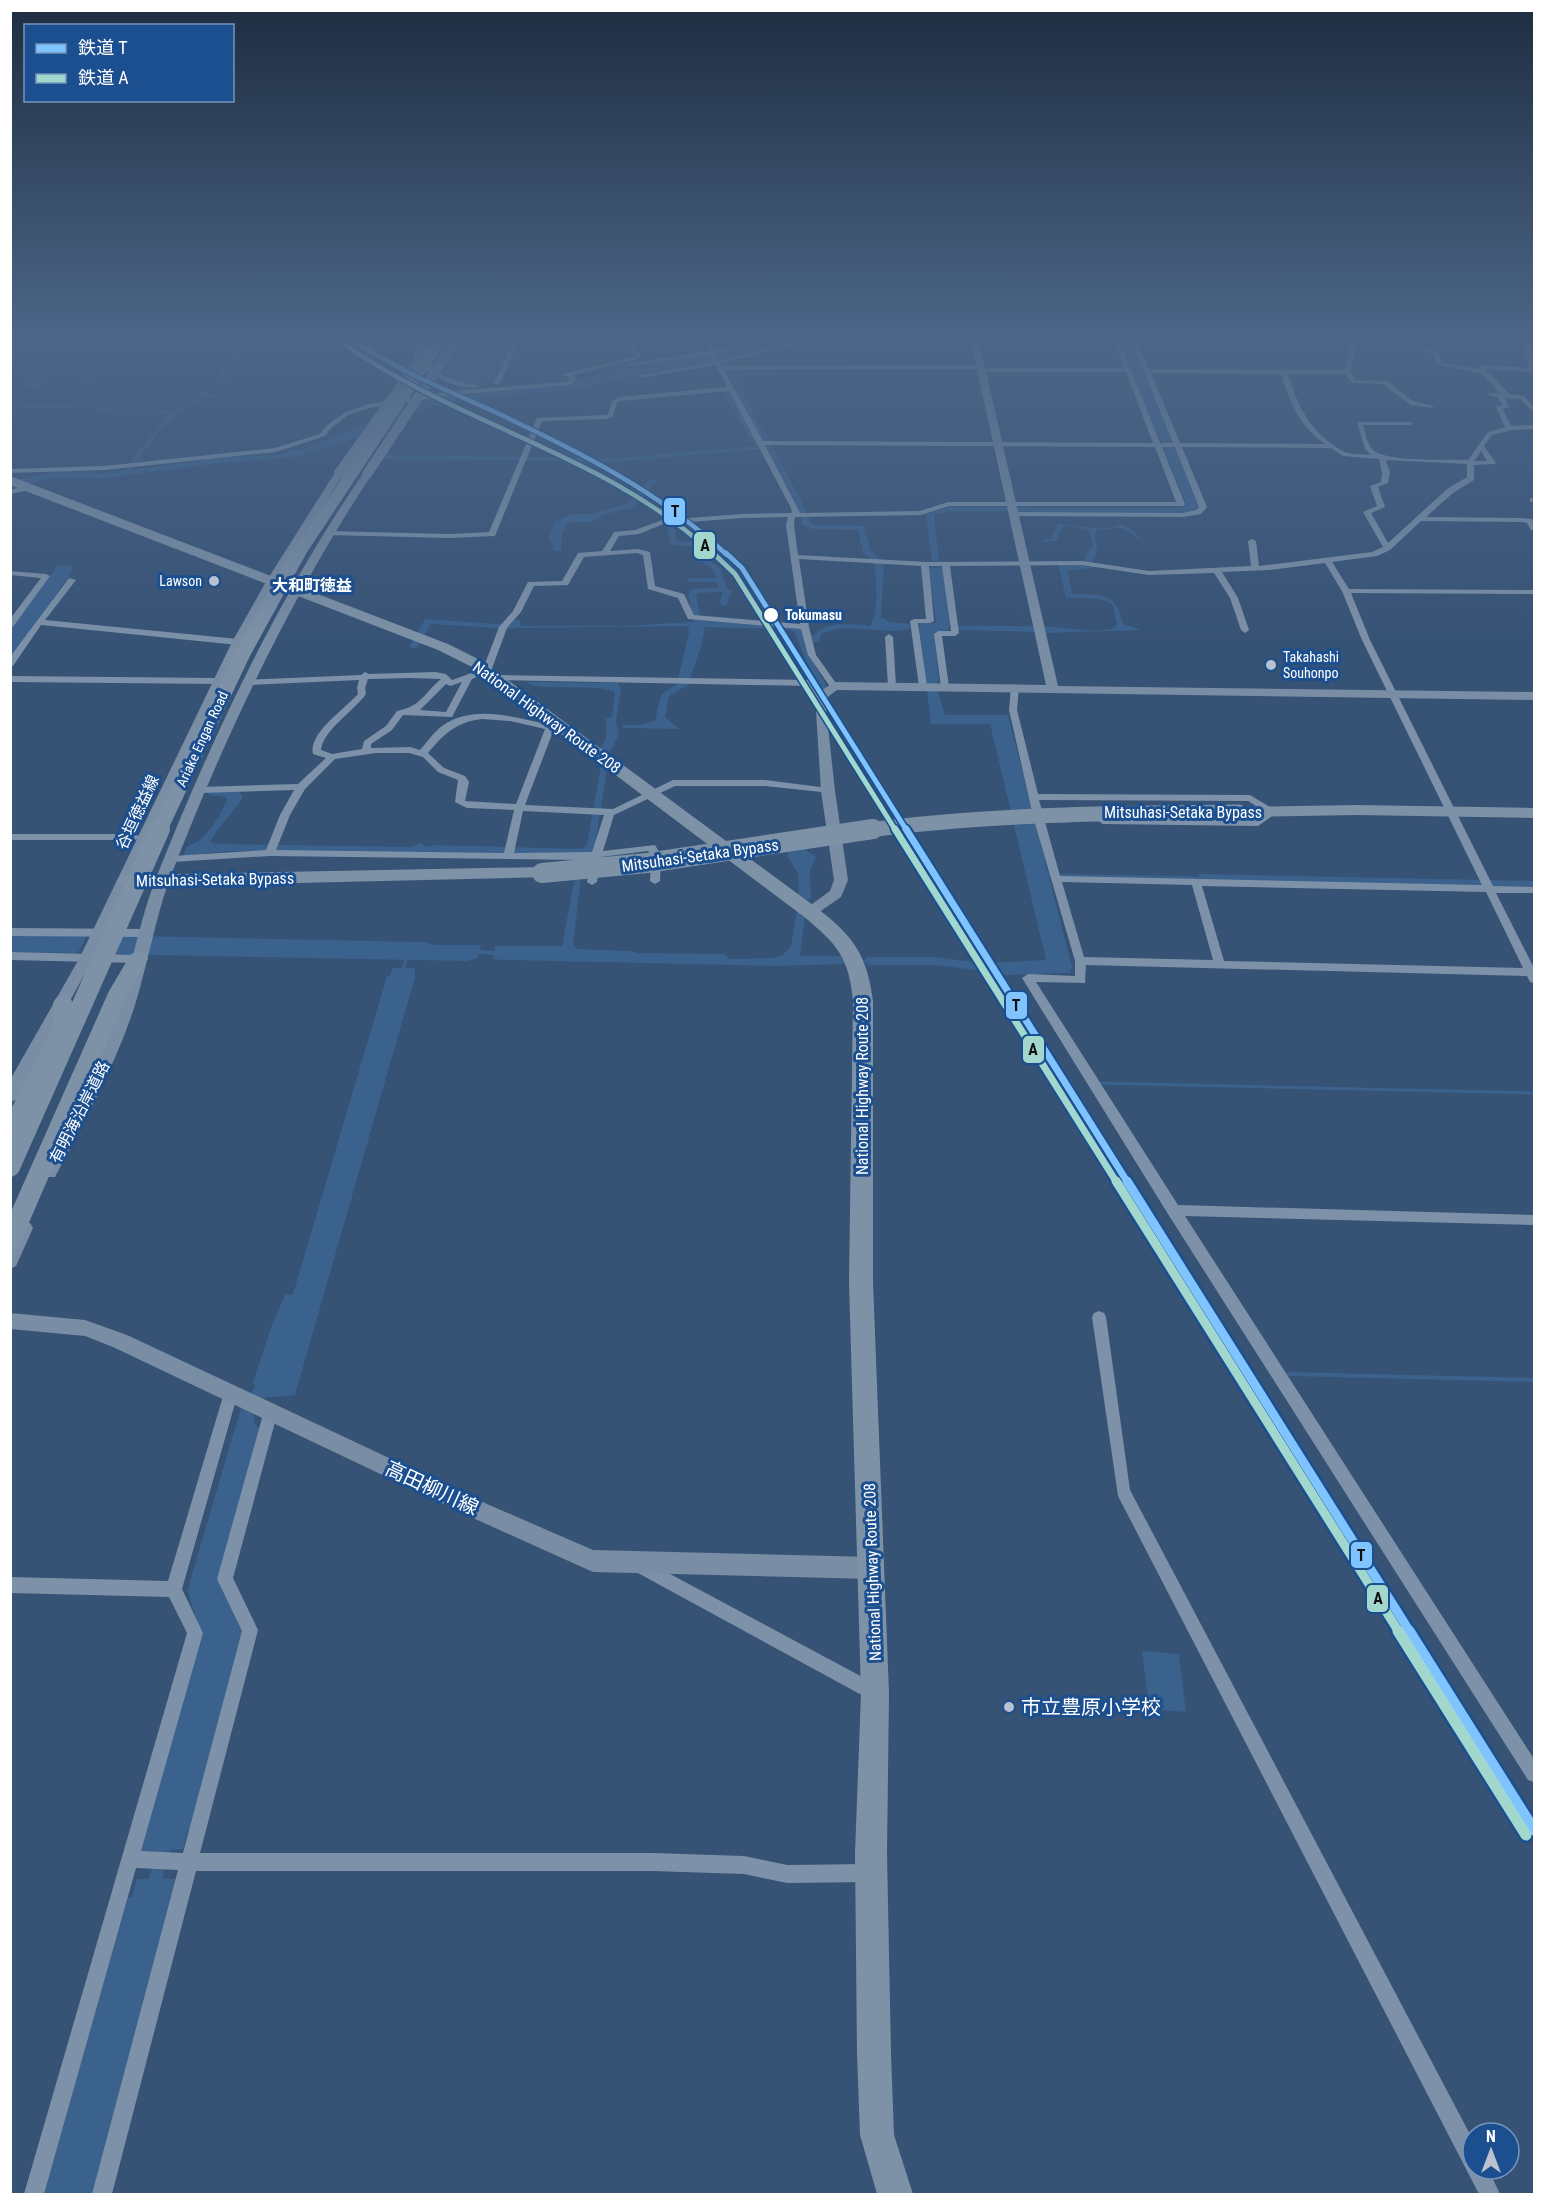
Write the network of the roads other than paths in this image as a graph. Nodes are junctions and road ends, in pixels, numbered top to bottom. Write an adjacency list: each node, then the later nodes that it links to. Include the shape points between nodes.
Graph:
1 (307, 440): 21 (street, via 276,450 104,468)
2 (363, 440): 26 (main road, 谷垣徳益線, bridge)
3 (372, 440): 96 (highway, Ariake Engan Road, bridge, via 283,578)
4 (390, 440): 28 (main road, bridge)
5 (530, 440): 28 (street, via 492,534)
6 (760, 440): 13 (street)
7 (997, 440): 14 (main road)
8 (1156, 440): 15 (street)
9 (1176, 440): 16 (street)
10 (1323, 440): 17 (street)
11 (1365, 440): 19 (street, via 1368,449)
12 (1485, 440): 18 (street)
13 (762, 443): 14 (street); 24 (street, via 795,508 796,514)
14 (998, 444): 15 (street); 23 (main road)
15 (1158, 445): 16 (street); 23 (street, via 1181,504)
16 (1178, 445): 17 (street); 23 (street, via 1200,496 1203,507 1198,512 1164,516)
17 (1331, 446): 19 (street, via 1343,454)
18 (1481, 446): 20 (street); 20 (street, via 1492,464)
19 (1378, 456): 20 (street); 30 (street, via 1386,473 1384,483 1374,486 1381,507 1367,512)
20 (1470, 463): 25 (street, via 1471,478)
21 (10, 471)
22 (16, 486): 41 (highway, National Highway Route 208)
23 (1013, 509): 24 (street, via 948,504 921,513); 34 (main road)
24 (792, 516): 31 (street, via 662,522 617,534); 32 (street)
25 (1420, 519): 27 (street, via 1522,520 1529,521); 30 (street)
26 (306, 524): 28 (main road); 41 (main road, 谷垣徳益線)
27 (1534, 528)
28 (328, 533): 42 (main road)
29 (1252, 541): 37 (street)
30 (1387, 548): 33 (street, via 1374,554)
31 (605, 552): 47 (street, via 646,554 651,587 681,596 690,617); 54 (street, via 581,555 565,584 531,584 517,612 503,627)
32 (796, 558): 35 (street); 47 (street)
33 (1328, 560): 37 (street); 43 (street)
34 (1024, 562): 36 (street); 38 (street, via 1088,564 1149,573); 64 (main road)
35 (925, 564): 36 (street); 61 (street, via 930,621 914,621)
36 (945, 564): 62 (street, via 955,633 938,634)
37 (1256, 568): 38 (street)
38 (1218, 571): 48 (street, via 1234,598)
39 (10, 573): 46 (street, via 46,576)
40 (72, 580): 45 (street)
41 (272, 580): 42 (highway, National Highway Route 208); 50 (main road, 谷垣徳益線)
42 (295, 591): 51 (main road); 54 (highway, National Highway Route 208, via 455,652)
43 (1346, 591): 44 (street); 65 (street, via 1366,640)
44 (1534, 592)
45 (39, 622): 50 (street); 52 (street)
46 (10, 625)
47 (805, 627): 59 (street, via 812,655)
48 (1245, 630)
49 (889, 637): 60 (street)
50 (238, 642): 51 (main road); 57 (main road, 谷垣徳益線)
51 (266, 647): 58 (main road)
52 (10, 664)
53 (365, 675): 56 (street, via 435,675); 58 (street); 74 (street, via 362,694 354,706 328,727 315,746 316,752)
54 (484, 676): 56 (street, via 450,683); 67 (street, via 811,683); 69 (street); 71 (highway, National Highway Route 208)
55 (10, 679): 57 (street)
56 (445, 680): 68 (street, via 431,689 422,707)
57 (218, 681): 58 (main road); 96 (main road, 谷垣徳益線)
58 (248, 682): 76 (main road)
59 (834, 686): 60 (main road); 67 (main road)
60 (892, 686): 61 (main road)
61 (923, 686): 62 (main road)
62 (942, 686): 63 (main road)
63 (1015, 687): 64 (main road); 79 (street, via 1013,710)
64 (1053, 688): 65 (main road)
65 (1395, 693): 66 (main road); 84 (street)
66 (1534, 696)
67 (819, 698): 77 (main road)
68 (412, 712): 69 (street); 72 (street, via 400,713 389,728 367,743)
69 (449, 715): 70 (street)
70 (461, 720): 71 (street, via 484,716); 73 (street, via 445,728)
71 (551, 724): 78 (highway, National Highway Route 208); 80 (street)
72 (366, 752): 73 (street, via 398,750); 74 (street)
73 (422, 754): 80 (street, via 441,770 462,778 460,802)
74 (332, 757): 75 (street)
75 (301, 787): 76 (street); 90 (street)
76 (201, 790): 92 (main road)
77 (828, 791): 78 (street, via 765,783 673,783); 101 (main road, via 841,880 836,894)
78 (651, 795): 81 (street); 101 (highway, National Highway Route 208)
79 (1035, 797): 82 (street, via 1250,798); 86 (street)
80 (519, 809): 81 (street); 89 (street)
81 (610, 812): 91 (street)
82 (1274, 812): 84 (highway, Mitsuhasi-Setaka Bypass); 86 (street, via 1258,823); 93 (highway, Mitsuhasi-Setaka Bypass, bridge, via 961,819 660,863 542,873)
83 (1534, 813): 84 (highway, Mitsuhasi-Setaka Bypass)
84 (1453, 815): 85 (highway, Mitsuhasi-Setaka Bypass); 99 (street)
85 (1534, 819)
86 (1039, 820): 94 (street)
87 (10, 837): 88 (street)
88 (135, 837)
89 (509, 851): 90 (street); 91 (street)
90 (270, 853): 92 (street)
91 (596, 855): 95 (street, via 651,848 656,855); 97 (street)
92 (172, 859): 93 (main road)
93 (163, 879): 96 (highway, Mitsuhasi-Setaka Bypass); 104 (main road)
94 (1057, 879): 98 (street); 108 (street)
95 (655, 881)
96 (131, 882): 103 (main road, 谷垣徳益線); 114 (highway, Ariake Engan Road, bridge)
97 (592, 882)
98 (1196, 882): 99 (street); 109 (street)
99 (1491, 889): 100 (street); 110 (street)
100 (1534, 890)
101 (810, 912): 123 (highway, National Highway Route 208, via 840,936 860,969 861,1281)
102 (10, 932): 103 (street)
103 (99, 933): 104 (street); 106 (main road, 谷垣徳益線)
104 (145, 933): 107 (main road)
105 (10, 956): 106 (street)
106 (87, 957): 107 (street); 111 (main road)
107 (138, 959): 117 (highway, via 106,1019); 118 (main road, 有明海沿岸道路, via 126,1005 102,1068 50,1169)
108 (1080, 962): 109 (street); 115 (street, via 1081,980 1028,978)
109 (1219, 964): 110 (street)
110 (1533, 975)
111 (63, 1003): 112 (main road); 113 (highway, via 63,1026)
112 (10, 1096)
113 (10, 1134)
114 (10, 1167)
115 (1173, 1210): 116 (street); 127 (street)
116 (1534, 1220)
117 (10, 1241)
118 (10, 1261)
119 (1099, 1317): 131 (street, via 1123,1491)
120 (10, 1321): 121 (main road, 高田柳川線, via 85,1328)
121 (252, 1402): 122 (main road, 高田柳川線, via 560,1548 593,1561); 125 (street); 129 (street, via 225,1579 250,1630)
122 (636, 1563): 123 (main road, 高田柳川線); 126 (street)
123 (873, 1569): 126 (highway, National Highway Route 208)
124 (10, 1585): 125 (street)
125 (174, 1589): 128 (street, via 195,1634)
126 (875, 1693): 130 (highway, National Highway Route 208)
127 (1534, 1774)
128 (131, 1858): 129 (street); 132 (street)
129 (188, 1862): 130 (street, via 744,1865); 133 (street)
130 (872, 1892): 134 (highway, National Highway Route 208, via 878,2135)
131 (1461, 2138)
132 (34, 2194)
133 (102, 2194)
134 (895, 2194)

